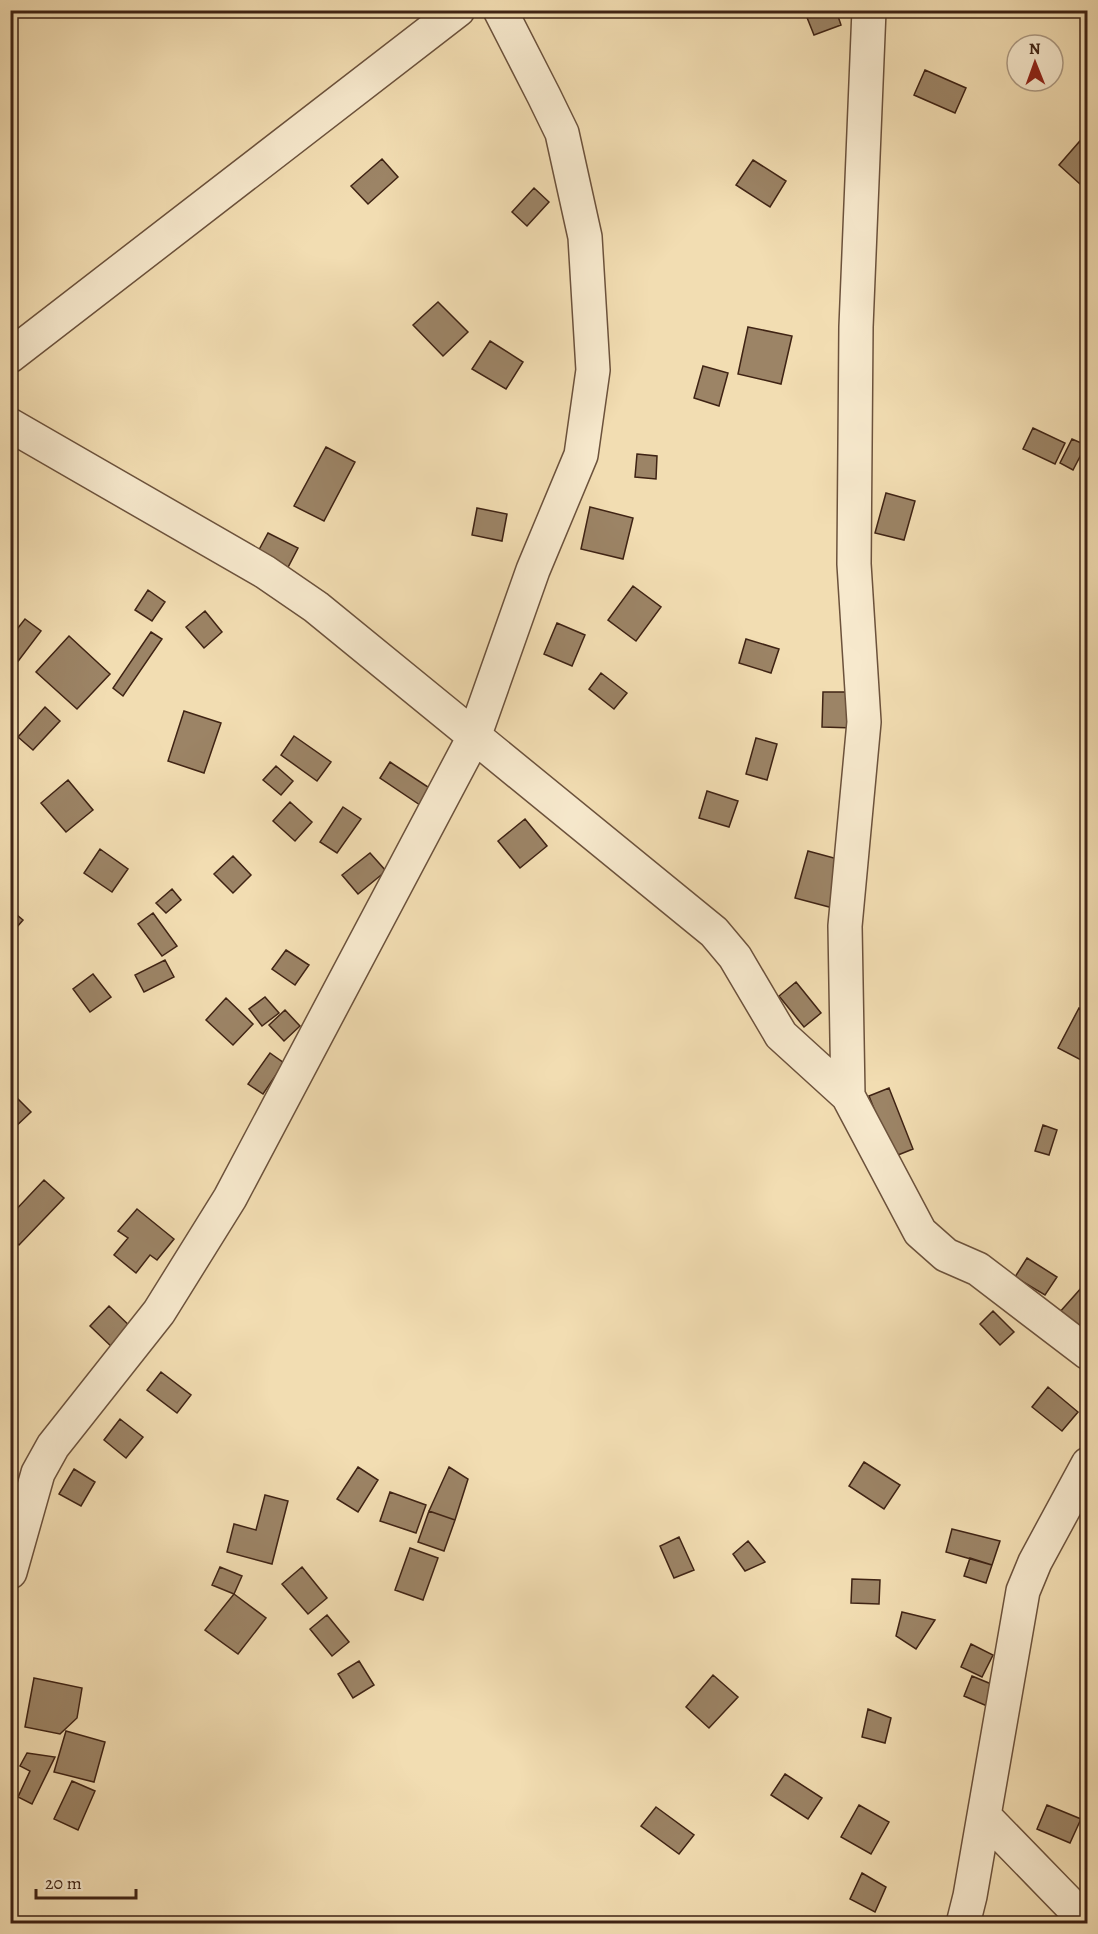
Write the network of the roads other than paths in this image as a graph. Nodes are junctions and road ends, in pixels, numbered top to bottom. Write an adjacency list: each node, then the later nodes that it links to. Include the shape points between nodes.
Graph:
1 (458, 10): 4 (street)
2 (500, 10): 6 (street, via 562,134 585,237 593,370 580,455 533,570)
3 (869, 10): 7 (street, via 856,327 854,564 864,722 846,915)
4 (10, 356)
5 (10, 425): 6 (street, via 265,572 316,607)
6 (474, 737): 7 (street, via 714,932 735,957 781,1035); 10 (street, via 230,1198 159,1312 53,1446 38,1473)
7 (848, 1096): 8 (street, via 920,1232 946,1255 978,1269)
8 (1088, 1353)
9 (1088, 1464): 11 (street, via 1023,1591)
10 (10, 1572)
11 (984, 1816): 12 (street); 13 (street)
12 (963, 1923)
13 (1088, 1923)

